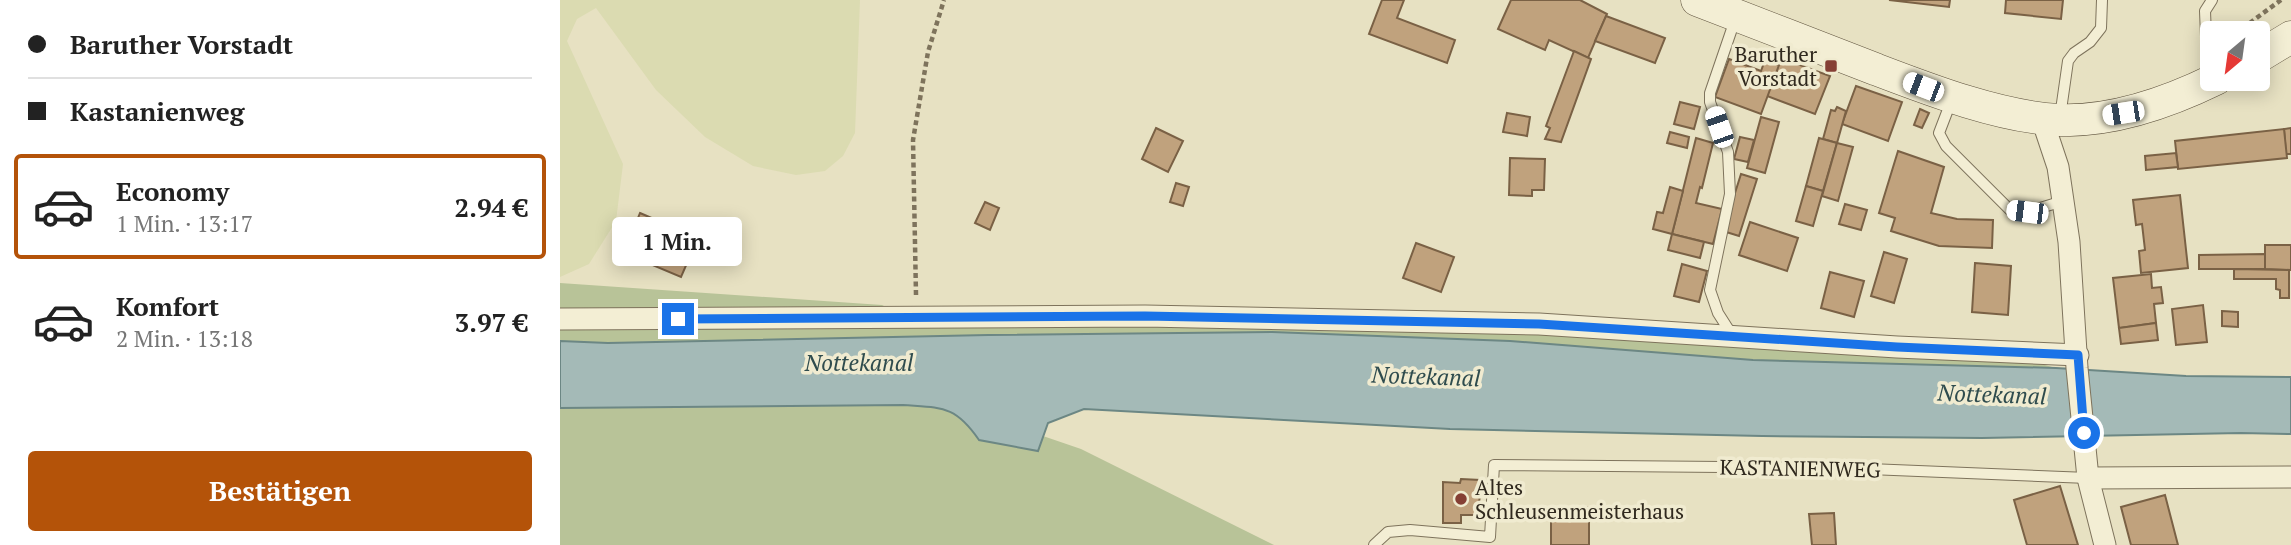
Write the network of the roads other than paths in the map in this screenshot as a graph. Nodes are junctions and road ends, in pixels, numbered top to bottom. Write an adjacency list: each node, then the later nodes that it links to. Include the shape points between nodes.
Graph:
1 (1697, 0): 4 (main road)
2 (2102, 0): 10 (lane, via 2101,28 2068,61)
3 (2213, 0): 5 (lane, via 2205,11)
4 (1737, 15): 9 (main road); 13 (lane, via 1710,93 1728,152 1730,194 1710,290)
5 (2205, 21)
6 (2291, 37): 7 (main road)
7 (2270, 50)
8 (2200, 86): 10 (main road, via 2123,113)
9 (1953, 96): 10 (main road); 11 (lane, via 1940,133 1946,146 2010,210 2027,212)
10 (2053, 119): 11 (street, via 2046,131)
11 (2063, 201): 14 (street)
12 (560, 319): 13 (street, via 1145,316 1526,324)
13 (1732, 335): 14 (street)
14 (2078, 361): 16 (street)
15 (2291, 477): 16 (street)
16 (2088, 478): 17 (lane, KASTANIENWEG, via 1845,468 1494,465 1490,537 1388,531); 18 (street)
17 (1374, 545)
18 (2105, 545)

